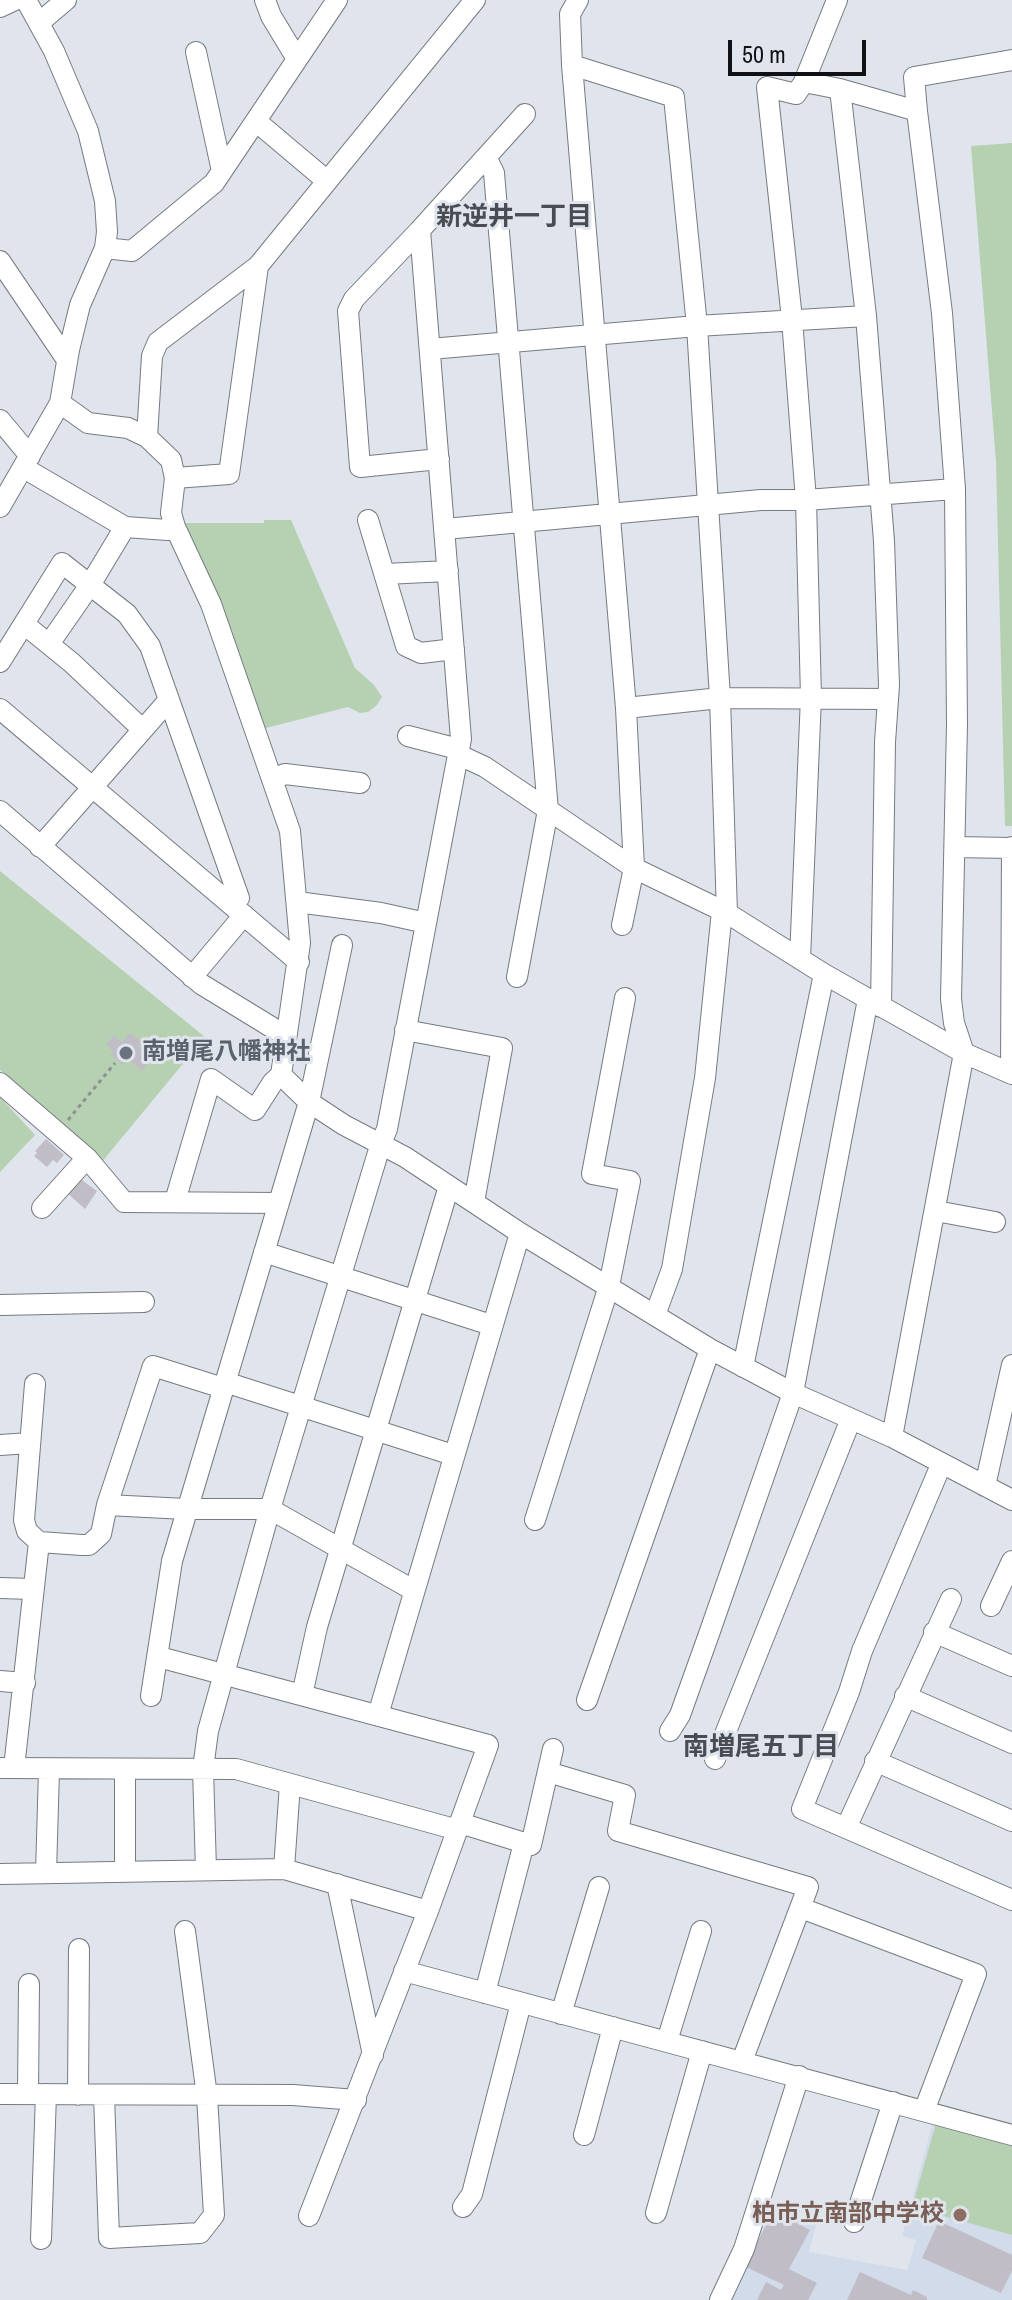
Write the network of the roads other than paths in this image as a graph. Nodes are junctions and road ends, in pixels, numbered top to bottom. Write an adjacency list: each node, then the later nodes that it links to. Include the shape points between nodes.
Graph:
1 (15, 0): 9 (street)
2 (26, 0): 10 (street)
3 (66, 0): 10 (street)
4 (265, 0): 12 (street)
5 (337, 0): 12 (street)
6 (475, 0): 22 (street)
7 (578, 0): 14 (street, via 570,14)
8 (837, 0): 15 (street)
9 (0, 7)
10 (39, 23): 24 (street, via 88,131 105,201)
11 (196, 52): 21 (street)
12 (297, 59): 19 (street)
13 (1012, 60): 17 (street, via 914,77)
14 (572, 65): 29 (street, via 674,97); 30 (street)
15 (804, 82): 16 (street); 28 (street, via 796,94 767,87)
16 (840, 89): 17 (street); 27 (street)
17 (917, 111): 40 (street, via 942,313)
18 (525, 114): 20 (street)
19 (257, 122): 21 (street); 22 (street)
20 (486, 157): 23 (street); 31 (street, via 494,173)
21 (222, 171): 24 (street, via 132,251)
22 (327, 181): 26 (street)
23 (420, 230): 32 (street); 37 (street, via 348,311 360,467)
24 (105, 248): 33 (street, via 80,305)
25 (0, 261): 33 (street)
26 (258, 266): 36 (street, via 158,342 152,356); 39 (street, via 229,474)
27 (866, 316): 28 (street); 41 (street)
28 (792, 319): 29 (street); 42 (street)
29 (697, 326): 30 (street); 43 (street)
30 (595, 334): 31 (street); 45 (street)
31 (506, 342): 32 (street); 47 (street)
32 (430, 349): 37 (street)
33 (67, 360): 34 (street)
34 (60, 403): 36 (street, via 88,423 128,428); 38 (street)
35 (0, 420): 38 (street)
36 (147, 437): 39 (street, via 171,460)
37 (439, 459): 50 (street)
38 (27, 462): 44 (street); 48 (street)
39 (175, 478): 49 (street)
40 (955, 489): 41 (street); 73 (street)
41 (881, 494): 42 (street); 60 (street)
42 (806, 500): 43 (street); 58 (street)
43 (707, 505): 45 (street); 59 (street)
44 (0, 507)
45 (610, 513): 47 (street); 62 (street)
46 (368, 520): 52 (street)
47 (523, 522): 50 (street); 70 (street)
48 (125, 527): 49 (street); 53 (street)
49 (175, 527): 67 (street, via 211,604)
50 (445, 529): 51 (street)
51 (448, 571): 52 (street); 56 (street)
52 (385, 574): 56 (street, via 406,646 421,653)
53 (90, 585): 54 (street, via 62,563); 55 (street); 61 (street, via 127,614 150,646)
54 (24, 624): 55 (street); 57 (street)
55 (49, 644): 64 (street)
56 (454, 649): 66 (street)
57 (0, 662)
58 (811, 697): 59 (street); 60 (street); 82 (street)
59 (720, 698): 62 (street); 78 (street)
60 (888, 699): 88 (street)
61 (168, 701): 64 (street); 77 (street, via 239,898)
62 (626, 708): 75 (street)
63 (0, 709): 69 (street)
64 (142, 729): 69 (street)
65 (408, 736): 66 (street)
66 (458, 751): 70 (street); 79 (street)
67 (273, 779): 68 (street, via 285,774); 76 (street, via 290,831)
68 (360, 783)
69 (92, 788): 72 (street); 77 (street)
70 (548, 810): 75 (street); 86 (street)
71 (0, 811): 72 (street)
72 (40, 847): 85 (street)
73 (955, 847): 74 (street); 91 (street, via 951,999)
74 (1011, 848): 92 (street)
75 (634, 868): 78 (street); 80 (street)
76 (297, 902): 79 (street); 83 (street)
77 (238, 910): 83 (street); 85 (street)
78 (724, 912): 82 (street); 112 (street, via 705,1078 672,1269)
79 (426, 923): 89 (street)
80 (622, 925)
81 (342, 945): 95 (street)
82 (800, 959): 84 (street)
83 (299, 962): 90 (street)
84 (824, 974): 88 (street); 116 (street)
85 (192, 977): 90 (street)
86 (517, 977)
87 (625, 998): 108 (street, via 592,1174 630,1181)
88 (875, 1003): 91 (street); 119 (street)
89 (405, 1030): 96 (street); 100 (street, via 502,1048)
90 (286, 1036): 93 (street)
91 (964, 1053): 92 (street); 103 (street)
92 (1012, 1074)
93 (281, 1075): 95 (street); 99 (street, via 255,1110 211,1079)
94 (0, 1083): 97 (street)
95 (309, 1102): 96 (street); 101 (street)
96 (381, 1143): 98 (street); 107 (street)
97 (87, 1158): 99 (street, via 124,1202); 102 (street)
98 (449, 1186): 100 (street); 109 (street)
99 (175, 1201): 101 (street)
100 (474, 1202): 105 (street)
101 (279, 1203): 106 (street)
102 (42, 1208)
103 (936, 1211): 104 (street); 123 (street)
104 (995, 1222)
105 (520, 1233): 108 (street); 113 (street)
106 (264, 1252): 107 (street); 118 (street)
107 (340, 1276): 109 (street); 120 (street)
108 (609, 1286): 112 (street); 133 (street)
109 (415, 1300): 113 (street); 122 (street)
110 (144, 1302): 111 (street)
111 (0, 1305)
112 (655, 1315): 114 (street)
113 (491, 1325): 126 (street)
114 (710, 1349): 116 (street); 151 (street)
115 (1012, 1365): 128 (street)
116 (743, 1367): 119 (street)
117 (35, 1384): 124 (street)
118 (224, 1385): 120 (street); 130 (street, via 153,1366); 131 (street)
119 (793, 1393): 121 (street); 153 (street)
120 (301, 1407): 122 (street); 132 (street)
121 (851, 1419): 123 (street); 156 (street)
122 (376, 1430): 126 (street); 135 (street)
123 (892, 1437): 127 (street)
124 (29, 1443): 125 (street); 134 (street, via 24,1520)
125 (0, 1445)
126 (453, 1455): 139 (street)
127 (941, 1465): 128 (street); 166 (street, via 802,1809)
128 (985, 1486): 129 (street)
129 (1012, 1500)
130 (107, 1505): 131 (street); 134 (street, via 101,1534 89,1545)
131 (186, 1509): 132 (street); 143 (street, via 172,1561)
132 (270, 1509): 135 (street); 145 (street)
133 (535, 1520)
134 (39, 1542): 138 (street)
135 (340, 1550): 139 (street); 148 (street)
136 (1012, 1561): 141 (street)
137 (0, 1588): 138 (street)
138 (32, 1589): 147 (street)
139 (413, 1590): 152 (street)
140 (951, 1599): 142 (street)
141 (991, 1606)
142 (934, 1632): 144 (street); 150 (street)
143 (159, 1657): 145 (street); 149 (street)
144 (1012, 1666)
145 (223, 1674): 148 (street); 160 (street)
146 (0, 1681): 147 (street)
147 (25, 1683): 158 (street)
148 (302, 1695): 152 (street)
149 (151, 1696)
150 (905, 1696): 154 (street); 157 (street)
151 (587, 1700)
152 (378, 1715): 165 (street, via 488,1745)
153 (670, 1731)
154 (1012, 1743)
155 (553, 1749): 162 (street)
156 (715, 1759)
157 (875, 1761): 164 (street); 166 (street)
158 (7, 1768): 161 (street)
159 (125, 1769): 160 (street); 161 (street); 170 (street)
160 (203, 1769): 163 (street, via 236,1769); 169 (street)
161 (49, 1770): 171 (street)
162 (548, 1772): 167 (street, via 531,1845); 176 (street, via 625,1795 618,1831 808,1887)
163 (290, 1784): 165 (street); 168 (street)
164 (1012, 1821)
165 (459, 1827): 167 (street); 177 (street)
166 (846, 1828): 175 (street)
167 (524, 1843): 183 (street)
168 (284, 1869): 169 (street); 173 (street)
169 (206, 1870): 170 (street)
170 (125, 1871): 171 (street)
171 (46, 1873): 172 (street)
172 (0, 1874)
173 (337, 1884): 177 (street); 189 (street)
174 (599, 1887): 185 (street)
175 (1012, 1900)
176 (801, 1908): 190 (street); 199 (street, via 976,1974)
177 (428, 1911): 181 (street)
178 (185, 1931): 196 (street)
179 (701, 1931): 187 (street)
180 (79, 1949): 194 (street)
181 (404, 1971): 183 (street); 189 (street)
182 (29, 1984): 193 (street)
183 (485, 1993): 184 (street)
184 (521, 2003): 185 (street); 202 (street, via 472,2194)
185 (561, 2014): 186 (street)
186 (613, 2027): 187 (street); 200 (street)
187 (667, 2041): 188 (street)
188 (702, 2051): 190 (street); 203 (street)
189 (373, 2055): 197 (street)
190 (742, 2061): 191 (street)
191 (799, 2076): 198 (street); 207 (street, via 744,2249)
192 (0, 2094): 193 (street)
193 (37, 2094): 194 (street); 206 (street)
194 (78, 2095): 195 (street)
195 (104, 2095): 196 (street); 196 (street, via 109,2238 200,2233 214,2215)
196 (207, 2096): 197 (street)
197 (356, 2100): 204 (street)
198 (893, 2102): 199 (street); 205 (street)
199 (924, 2111): 201 (street)
200 (584, 2135)
201 (1012, 2135)
202 (463, 2207)
203 (656, 2213)
204 (309, 2216)
205 (854, 2222)
206 (41, 2239)
207 (720, 2300)

